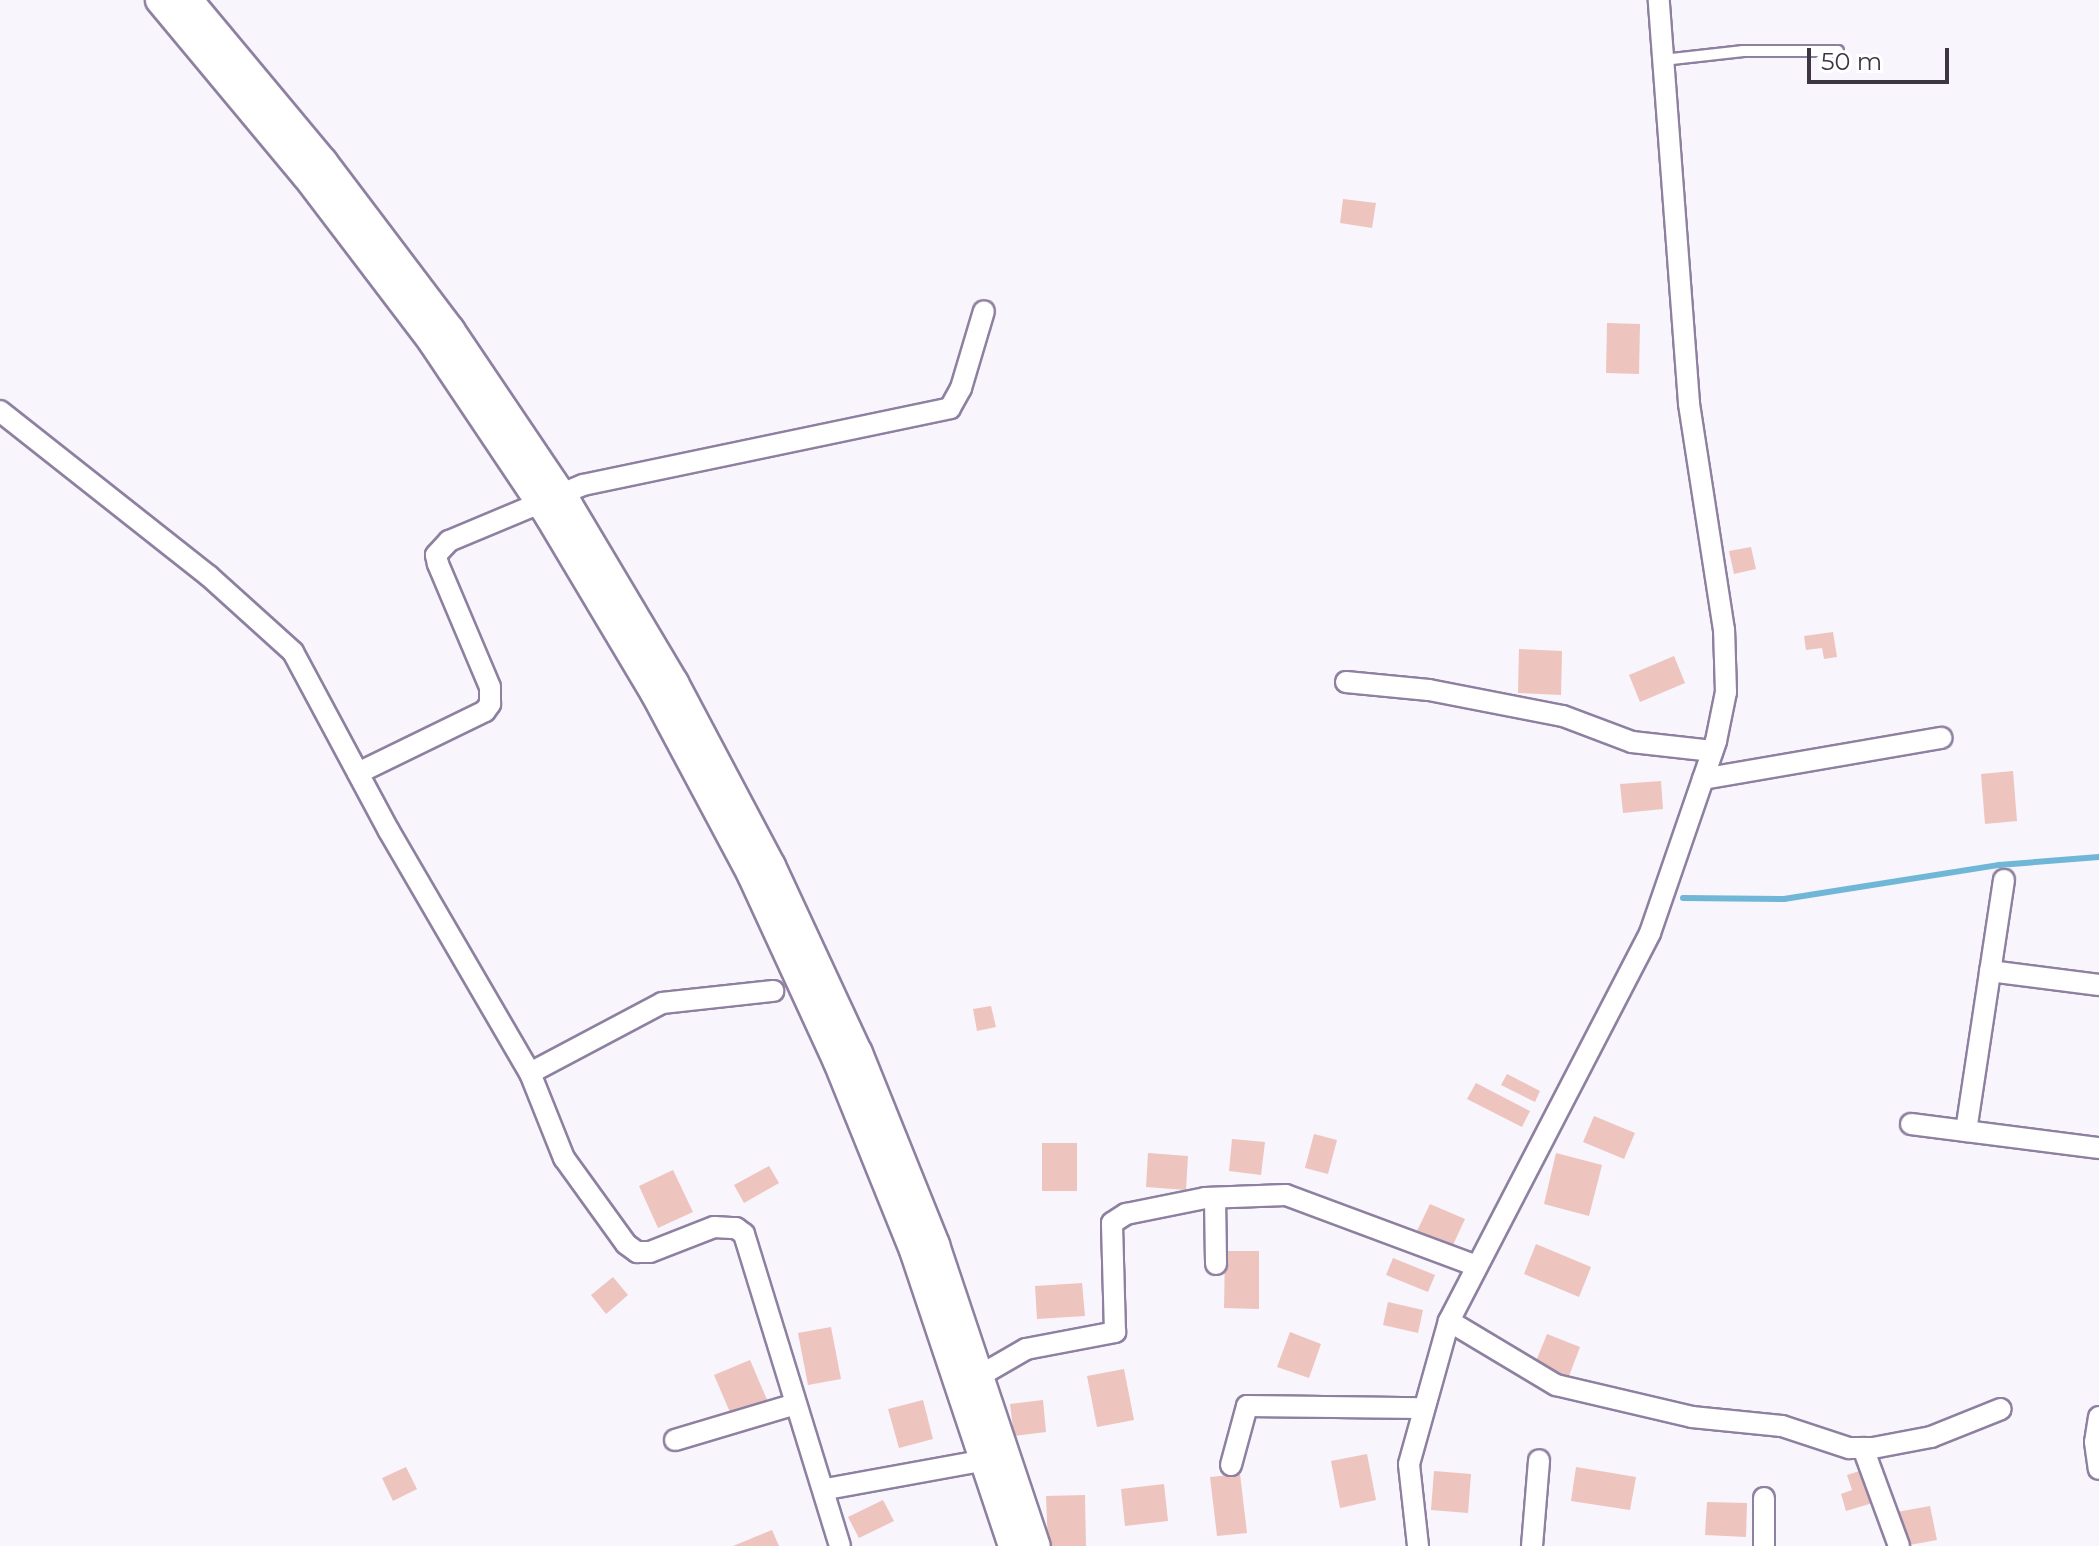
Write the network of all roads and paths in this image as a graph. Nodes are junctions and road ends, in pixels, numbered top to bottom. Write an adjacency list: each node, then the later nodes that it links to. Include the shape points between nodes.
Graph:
1 (160, 0): 8 (main road, via 371,258)
2 (188, 0): 8 (main road, via 388,245)
3 (1659, 0): 5 (street)
4 (1838, 51): 5 (lane, via 1743,51)
5 (1663, 60): 11 (street, via 1689,403 1724,630 1726,692)
6 (984, 311): 8 (street, via 955,403 933,413)
7 (0, 411): 12 (street, via 83,473 293,652)
8 (550, 498): 12 (street, via 459,534 436,555 490,687 485,711); 26 (main road, via 674,683 803,932 898,1149); 33 (main road, via 796,968 915,1253)
9 (1346, 682): 11 (street, via 1444,692 1563,716 1632,742)
10 (1941, 738): 13 (street)
11 (1712, 751): 13 (street)
12 (358, 773): 18 (street)
13 (1703, 779): 24 (street, via 1650,933 1569,1095)
14 (2004, 880): 15 (street)
15 (1990, 971): 16 (street); 20 (street)
16 (2099, 985)
17 (773, 991): 18 (street, via 662,1003)
18 (530, 1073): 27 (street, via 564,1158 631,1248 650,1252 714,1227 736,1228 744,1234)
19 (1911, 1124): 20 (street)
20 (1966, 1131): 21 (street)
21 (2099, 1148)
22 (1215, 1198): 23 (street); 24 (street, via 1299,1198); 26 (street, via 1126,1214 1112,1223 1117,1322 1109,1336 1026,1349)
23 (1216, 1264)
24 (1474, 1265): 25 (street)
25 (1449, 1321): 28 (street); 32 (street, via 1556,1385 1692,1417 1782,1426)
26 (981, 1375): 41 (main road)
27 (796, 1404): 31 (street); 37 (street)
28 (1421, 1408): 35 (street, via 1247,1406); 42 (street, via 1409,1464)
29 (2001, 1409): 32 (street, via 1931,1437)
30 (2099, 1417): 36 (street)
31 (675, 1440)
32 (1863, 1448): 45 (street)
33 (986, 1460): 37 (street); 40 (main road)
34 (1539, 1460): 43 (street)
35 (1231, 1465)
36 (2099, 1469)
37 (826, 1489): 39 (street)
38 (1764, 1498): 44 (street)
39 (840, 1546)
40 (1013, 1546)
41 (1036, 1546)
42 (1418, 1546)
43 (1532, 1546)
44 (1764, 1546)
45 (1899, 1546)

